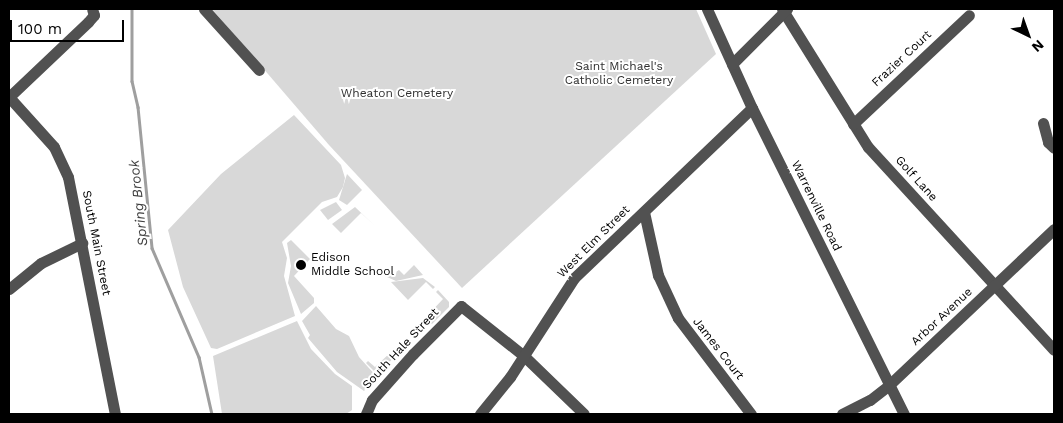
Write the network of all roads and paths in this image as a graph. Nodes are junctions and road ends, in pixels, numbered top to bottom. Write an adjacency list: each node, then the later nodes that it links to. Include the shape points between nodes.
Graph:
1 (92, 9): 8 (street, via 94,16)
2 (204, 9): 7 (street)
3 (707, 9): 6 (street, Warrenville Road)
4 (785, 10): 6 (street); 11 (street, Golf Lane)
5 (969, 15): 11 (street, Frazier Court)
6 (732, 64): 9 (street, Warrenville Road)
7 (259, 70)
8 (9, 97): 15 (street, South Main Street, via 60,157 68,177)
9 (752, 108): 13 (street, West Elm Street); 20 (street, Warrenville Road)
10 (1043, 123): 12 (street, via 1048,142)
11 (853, 124): 16 (street, Golf Lane, via 868,146)
12 (1054, 148)
13 (644, 212): 19 (street, West Elm Street, via 574,278); 25 (street, James Court, via 658,275 678,318)
14 (1054, 229): 16 (street, Arbor Avenue)
15 (82, 243): 17 (street, via 41,262); 21 (street, South Main Street)
16 (995, 285): 18 (street, Golf Lane); 20 (street, Arbor Avenue)
17 (9, 289)
18 (1054, 350)
19 (524, 356): 22 (street, South Hale Street, via 461,306 372,400); 23 (street, West Elm Street); 24 (street)
20 (889, 385): 26 (street, Arbor Avenue, via 870,400); 27 (street, Warrenville Road)
21 (115, 414)
22 (366, 414)
23 (480, 414)
24 (584, 414)
25 (751, 414)
26 (842, 414)
27 (904, 414)

